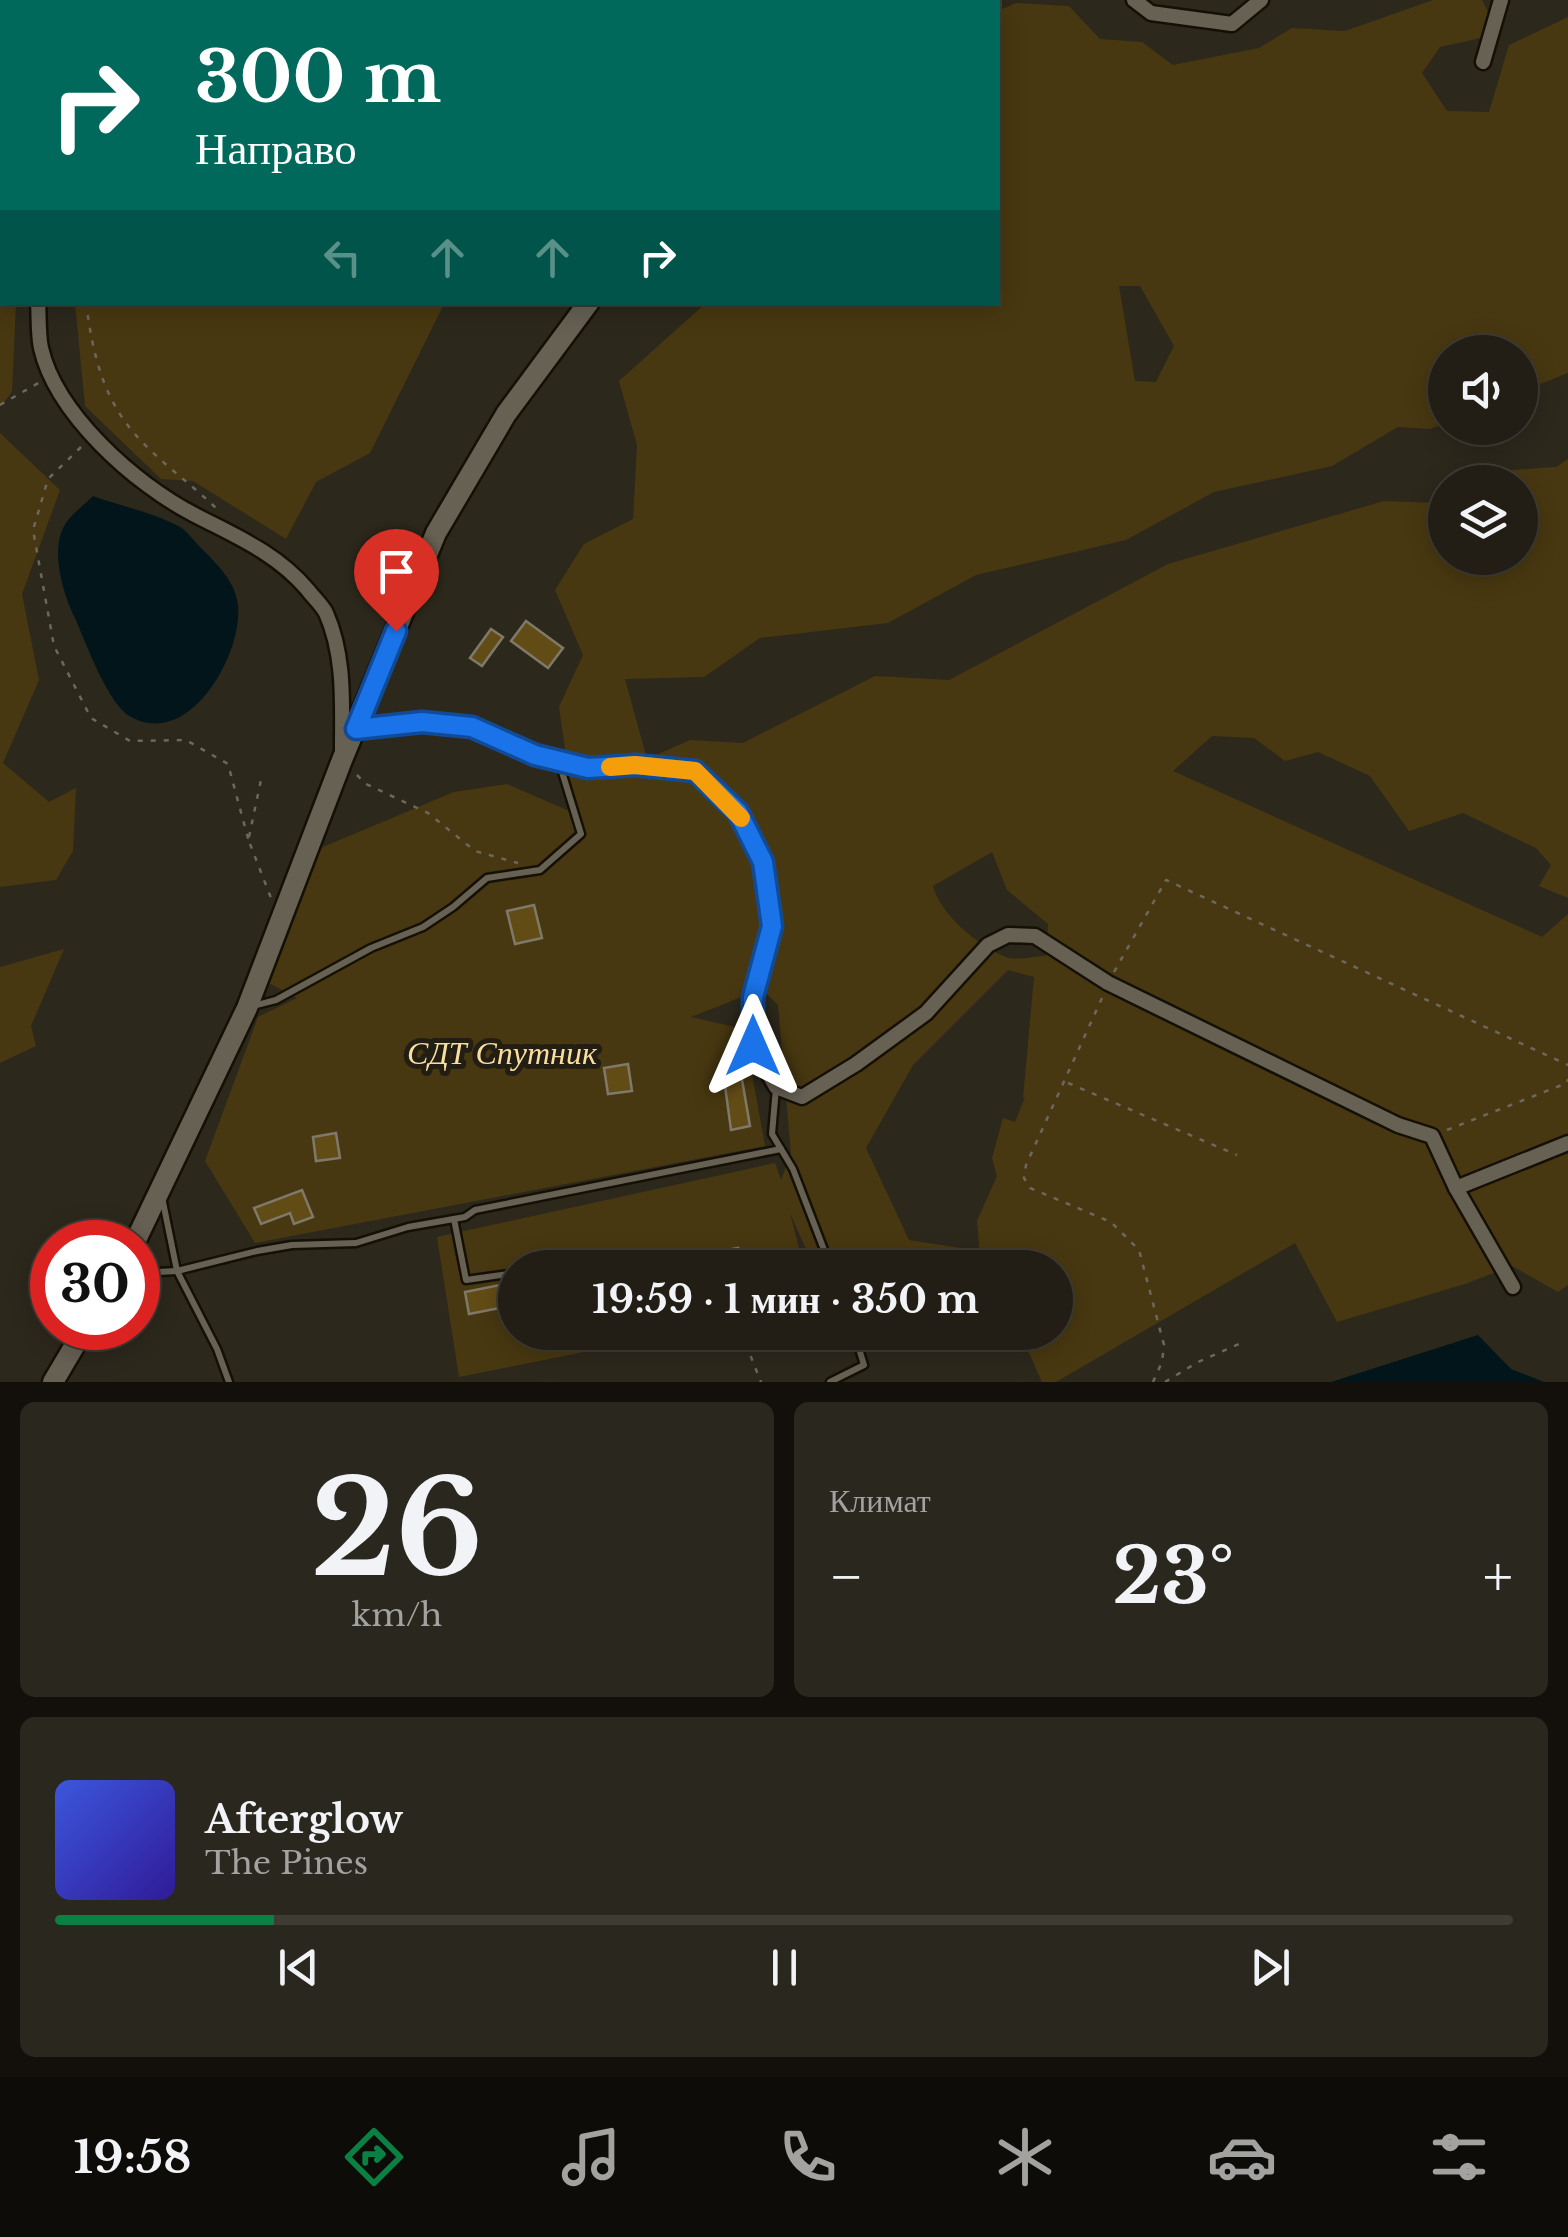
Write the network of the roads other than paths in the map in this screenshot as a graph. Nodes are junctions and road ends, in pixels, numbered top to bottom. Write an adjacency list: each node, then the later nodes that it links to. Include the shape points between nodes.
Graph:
1 (1134, 0): 2 (street, via 1151,13 1232,24)
2 (1260, 0)
3 (1501, 0): 4 (street)
4 (1483, 62)
5 (38, 305): 8 (street, via 50,376 92,436 188,512 276,559 325,610 341,669)
6 (587, 305): 7 (main road, via 506,414 436,533)
7 (356, 729): 8 (main road); 9 (street, via 422,722 472,727)
8 (342, 760): 10 (main road)
9 (558, 761): 10 (lane, via 581,834 540,870 487,878 423,927); 11 (street, via 695,771 738,812 763,862 772,926 753,997 753,1046)
10 (247, 1008): 15 (main road)
11 (776, 1087): 13 (lane, via 772,1134); 14 (street, via 802,1097 926,1013 988,945 1008,936 1035,936 1108,983 1432,1136)
12 (1568, 1143): 14 (street)
13 (781, 1148): 16 (lane); 18 (lane)
14 (1456, 1188): 22 (street)
15 (161, 1190): 17 (main road); 19 (lane)
16 (454, 1219): 19 (lane, via 356,1243 257,1250); 21 (lane, via 466,1280)
17 (146, 1220)
18 (824, 1250)
19 (177, 1271): 20 (lane); 26 (lane)
20 (160, 1272)
21 (498, 1275)
22 (1514, 1287)
23 (72, 1350): 25 (main road)
24 (859, 1350): 27 (lane, via 864,1366)
25 (53, 1382)
26 (229, 1382)
27 (830, 1382)

